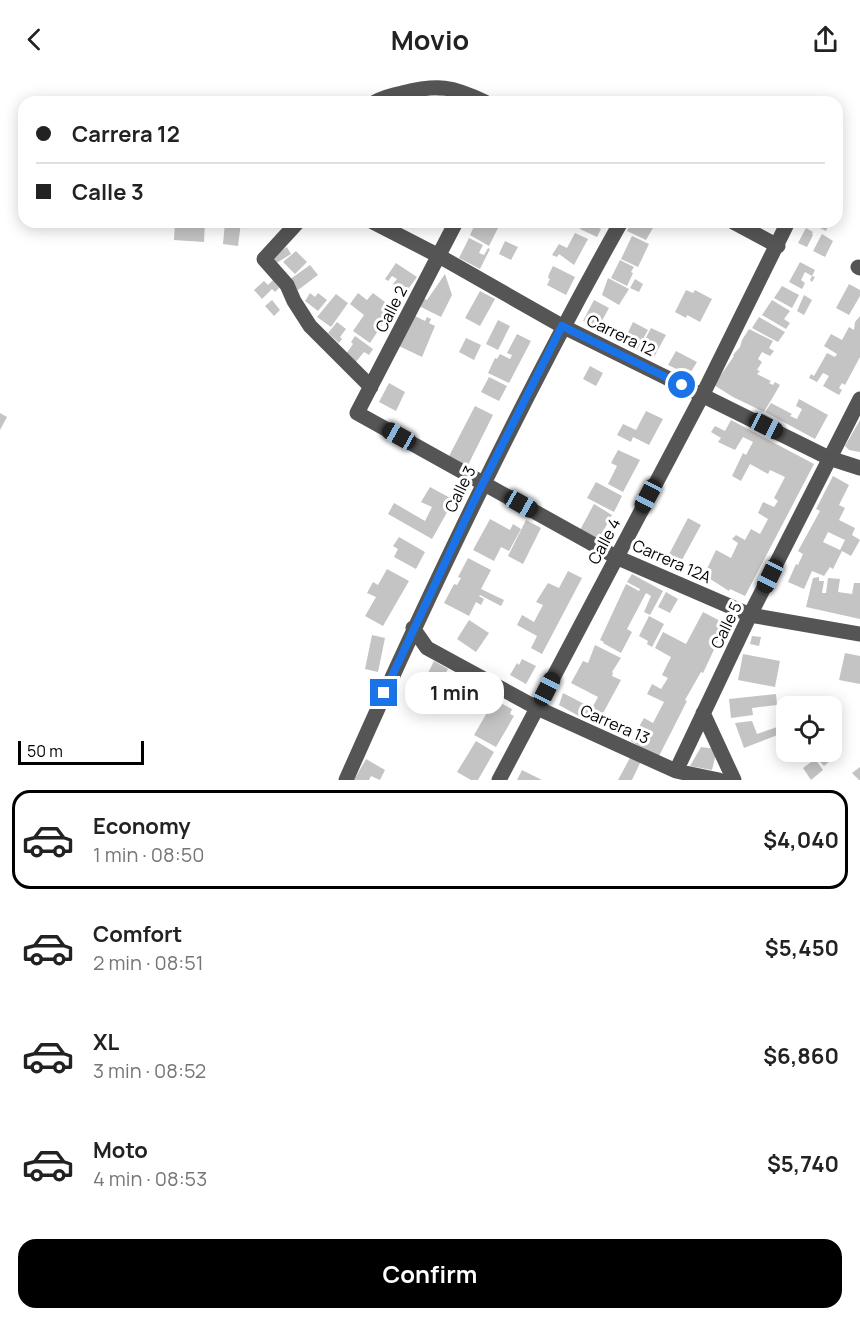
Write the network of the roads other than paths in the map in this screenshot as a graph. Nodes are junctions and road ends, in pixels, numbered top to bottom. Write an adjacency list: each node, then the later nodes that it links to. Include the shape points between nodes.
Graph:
1 (388, 96): 2 (street, via 429,87)
2 (472, 96)
3 (292, 228): 12 (street, via 264,259 286,285 309,326)
4 (385, 228): 10 (street, Carrera 12)
5 (453, 228): 10 (street, Calle 2)
6 (618, 228): 11 (street, Calle 3)
7 (744, 228): 9 (street)
8 (786, 228): 9 (street, Calle 4)
9 (778, 246): 13 (street, Calle 4)
10 (439, 256): 11 (street, Carrera 12); 12 (street, Calle 2)
11 (562, 326): 13 (street, Carrera 12); 18 (street, Calle 3)
12 (371, 387): 15 (street, Calle 2)
13 (703, 394): 16 (street, Carrera 12); 19 (street, Calle 4)
14 (860, 399): 16 (street, Calle 5)
15 (357, 413): 18 (street, Carrera 12A)
16 (829, 458): 17 (street, Carrera 12); 20 (street, Calle 5)
17 (860, 468)
18 (483, 483): 19 (street, Carrera 12A); 21 (street, Calle 3)
19 (616, 557): 20 (street, Carrera 12A); 23 (street, Calle 4)
20 (750, 615): 22 (street, Carrera 12A); 24 (street, Calle 5)
21 (413, 628): 23 (street, Carrera 13, via 427,648); 26 (street, Calle 3)
22 (860, 634)
23 (537, 708): 25 (street, Carrera 13); 27 (street, Calle 4)
24 (703, 713): 25 (street, Calle 5); 29 (street)
25 (676, 771): 28 (street, Carrera 13)
26 (346, 780)
27 (499, 780)
28 (719, 780)
29 (734, 780)

